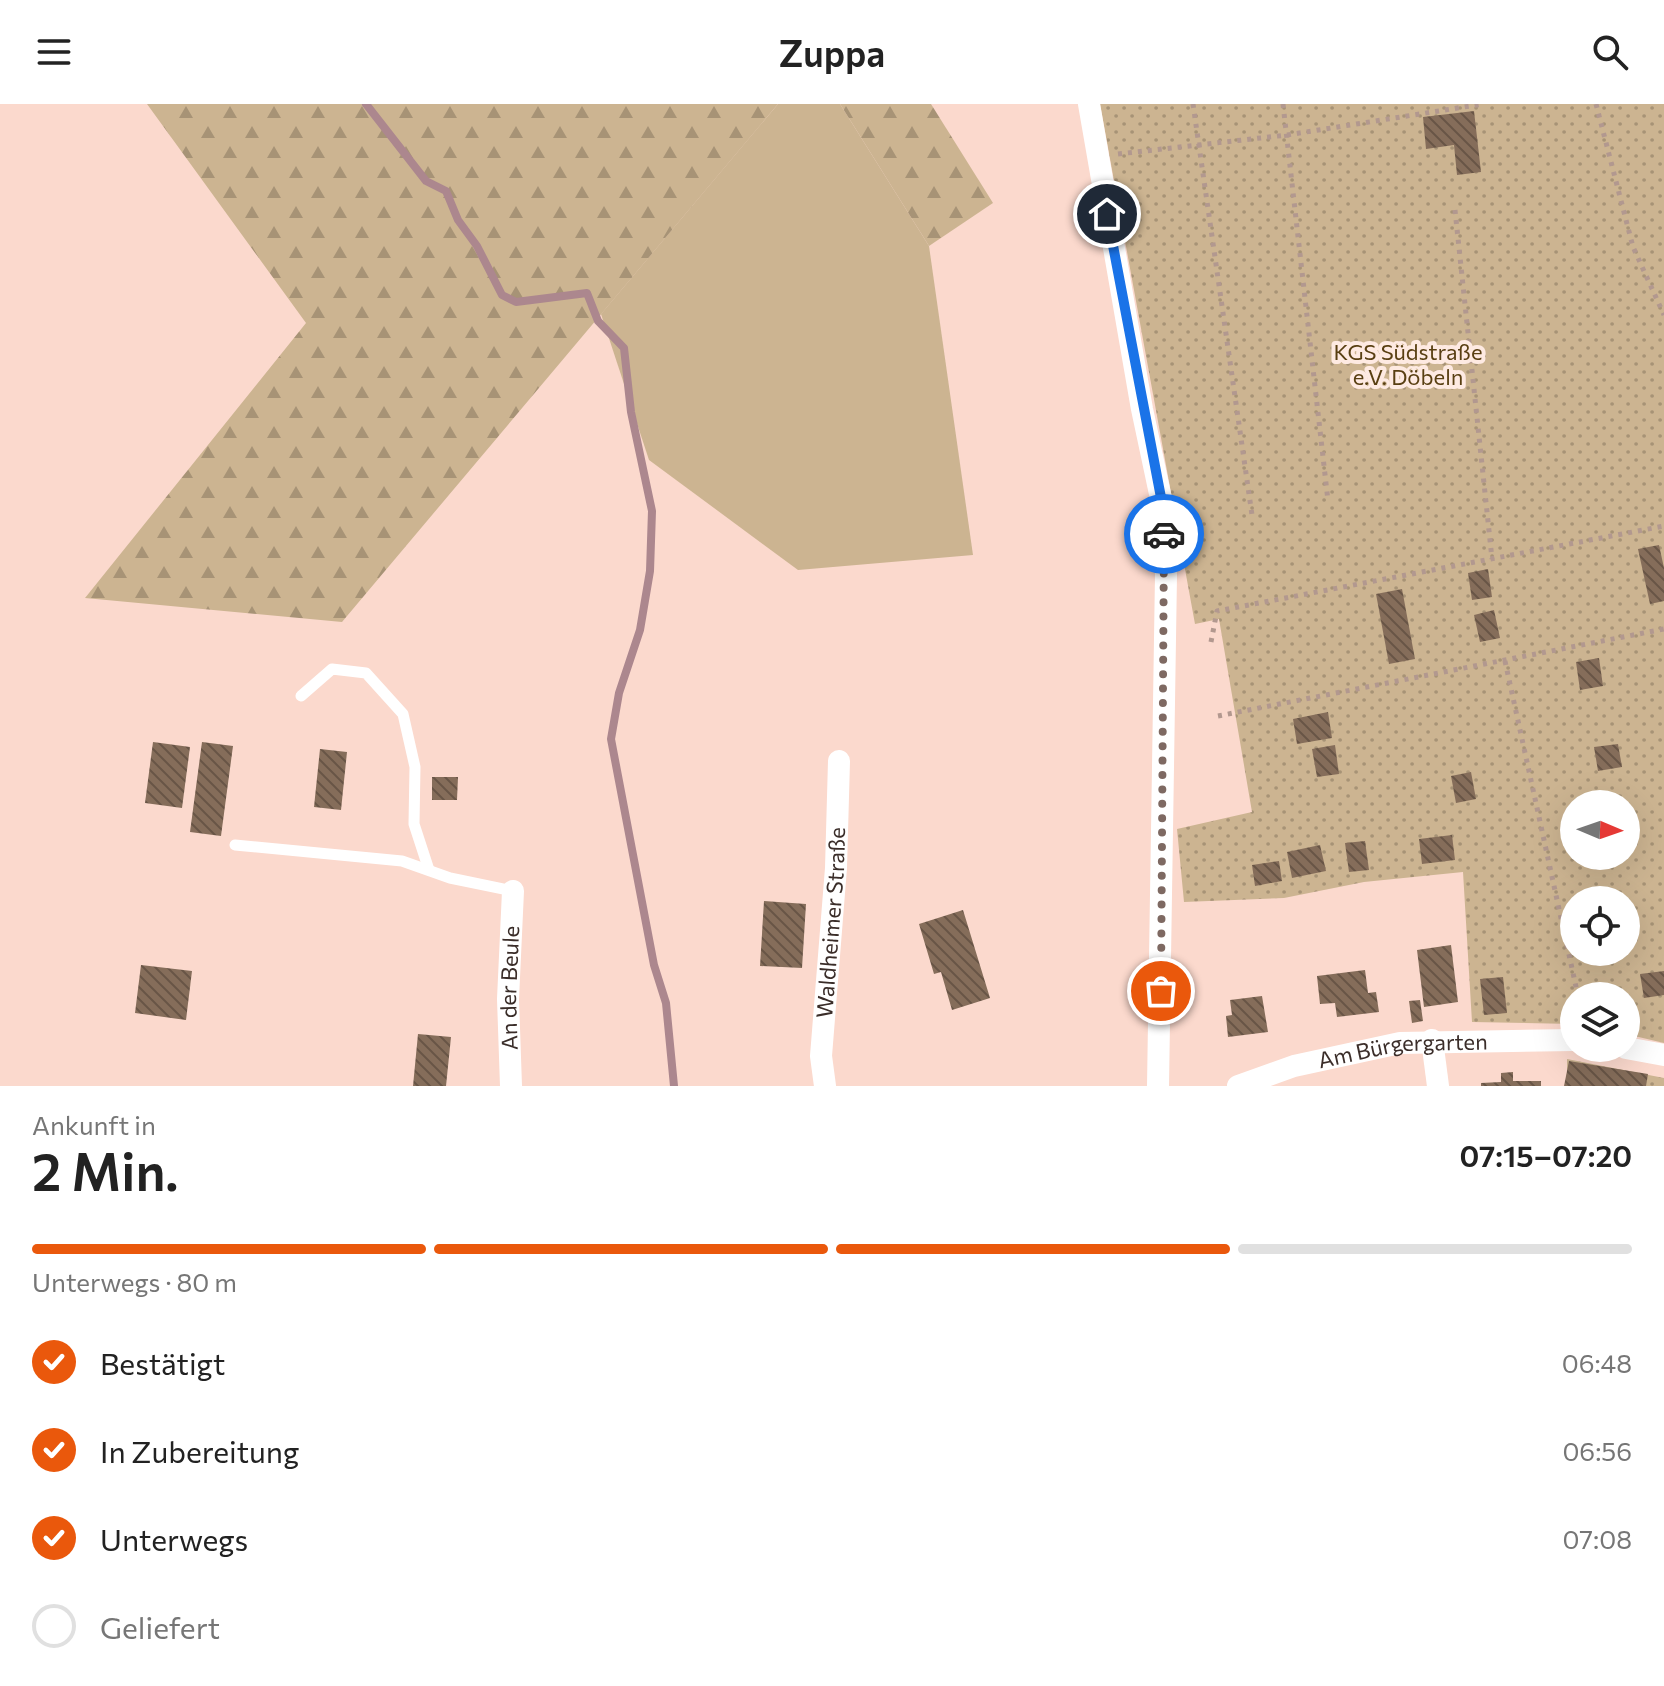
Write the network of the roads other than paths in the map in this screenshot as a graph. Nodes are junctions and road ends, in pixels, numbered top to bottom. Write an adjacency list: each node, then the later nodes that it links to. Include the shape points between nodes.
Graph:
1 (1089, 104): 13 (street, via 1163,508)
2 (301, 696): 5 (lane, via 332,669 366,673 403,714 415,767 414,824)
3 (839, 761): 12 (street, Waldheimer Straße, via 821,1056)
4 (235, 845): 5 (lane, via 402,861)
5 (429, 870): 6 (lane)
6 (513, 891): 11 (street, An der Beule)
7 (1432, 1040): 8 (street, Am Bürgergarten); 14 (street, Am Bürgergarten, via 1353,1051); 15 (street)
8 (1560, 1040)
9 (1640, 1051): 10 (street)
10 (1664, 1055)
11 (511, 1086)
12 (825, 1086)
13 (1158, 1086)
14 (1238, 1086)
15 (1438, 1086)

